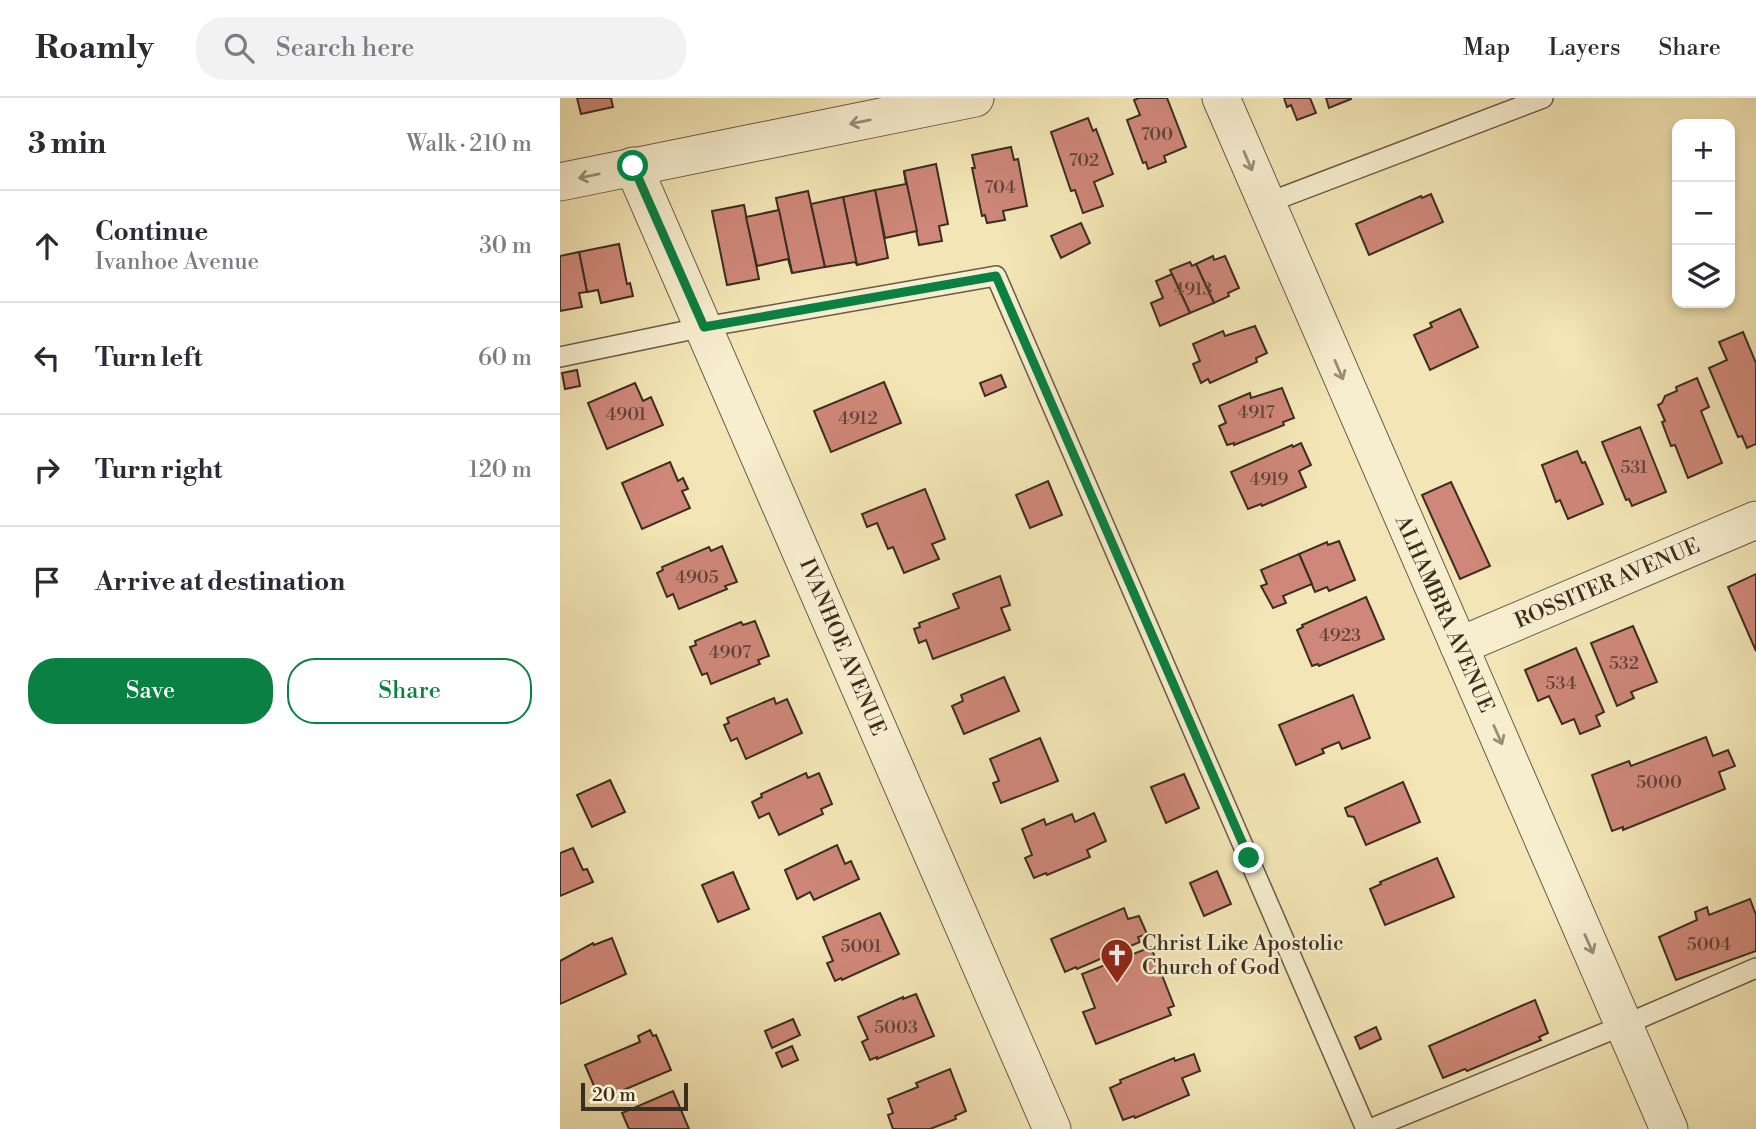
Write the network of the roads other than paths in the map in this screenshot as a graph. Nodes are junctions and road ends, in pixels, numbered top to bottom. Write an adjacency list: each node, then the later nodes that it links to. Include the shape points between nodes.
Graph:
1 (1222, 98): 6 (street, ALHAMBRA AVENUE, one-way to 6)
2 (1543, 98): 6 (lane)
3 (967, 99): 4 (street, one-way to 4)
4 (633, 166): 5 (street, one-way to 5); 7 (street, IVANHOE AVENUE)
5 (560, 182)
6 (1266, 203): 10 (street, ALHAMBRA AVENUE, one-way to 10)
7 (704, 327): 8 (lane); 13 (street, IVANHOE AVENUE); 14 (lane, via 996,276)
8 (560, 357)
9 (1756, 520): 10 (street, ROSSITER AVENUE)
10 (1459, 646): 12 (street, ALHAMBRA AVENUE, one-way to 12)
11 (1756, 968): 12 (lane)
12 (1625, 1025): 14 (lane); 15 (street, ALHAMBRA AVENUE)
13 (1052, 1129)
14 (1368, 1129)
15 (1669, 1129)

